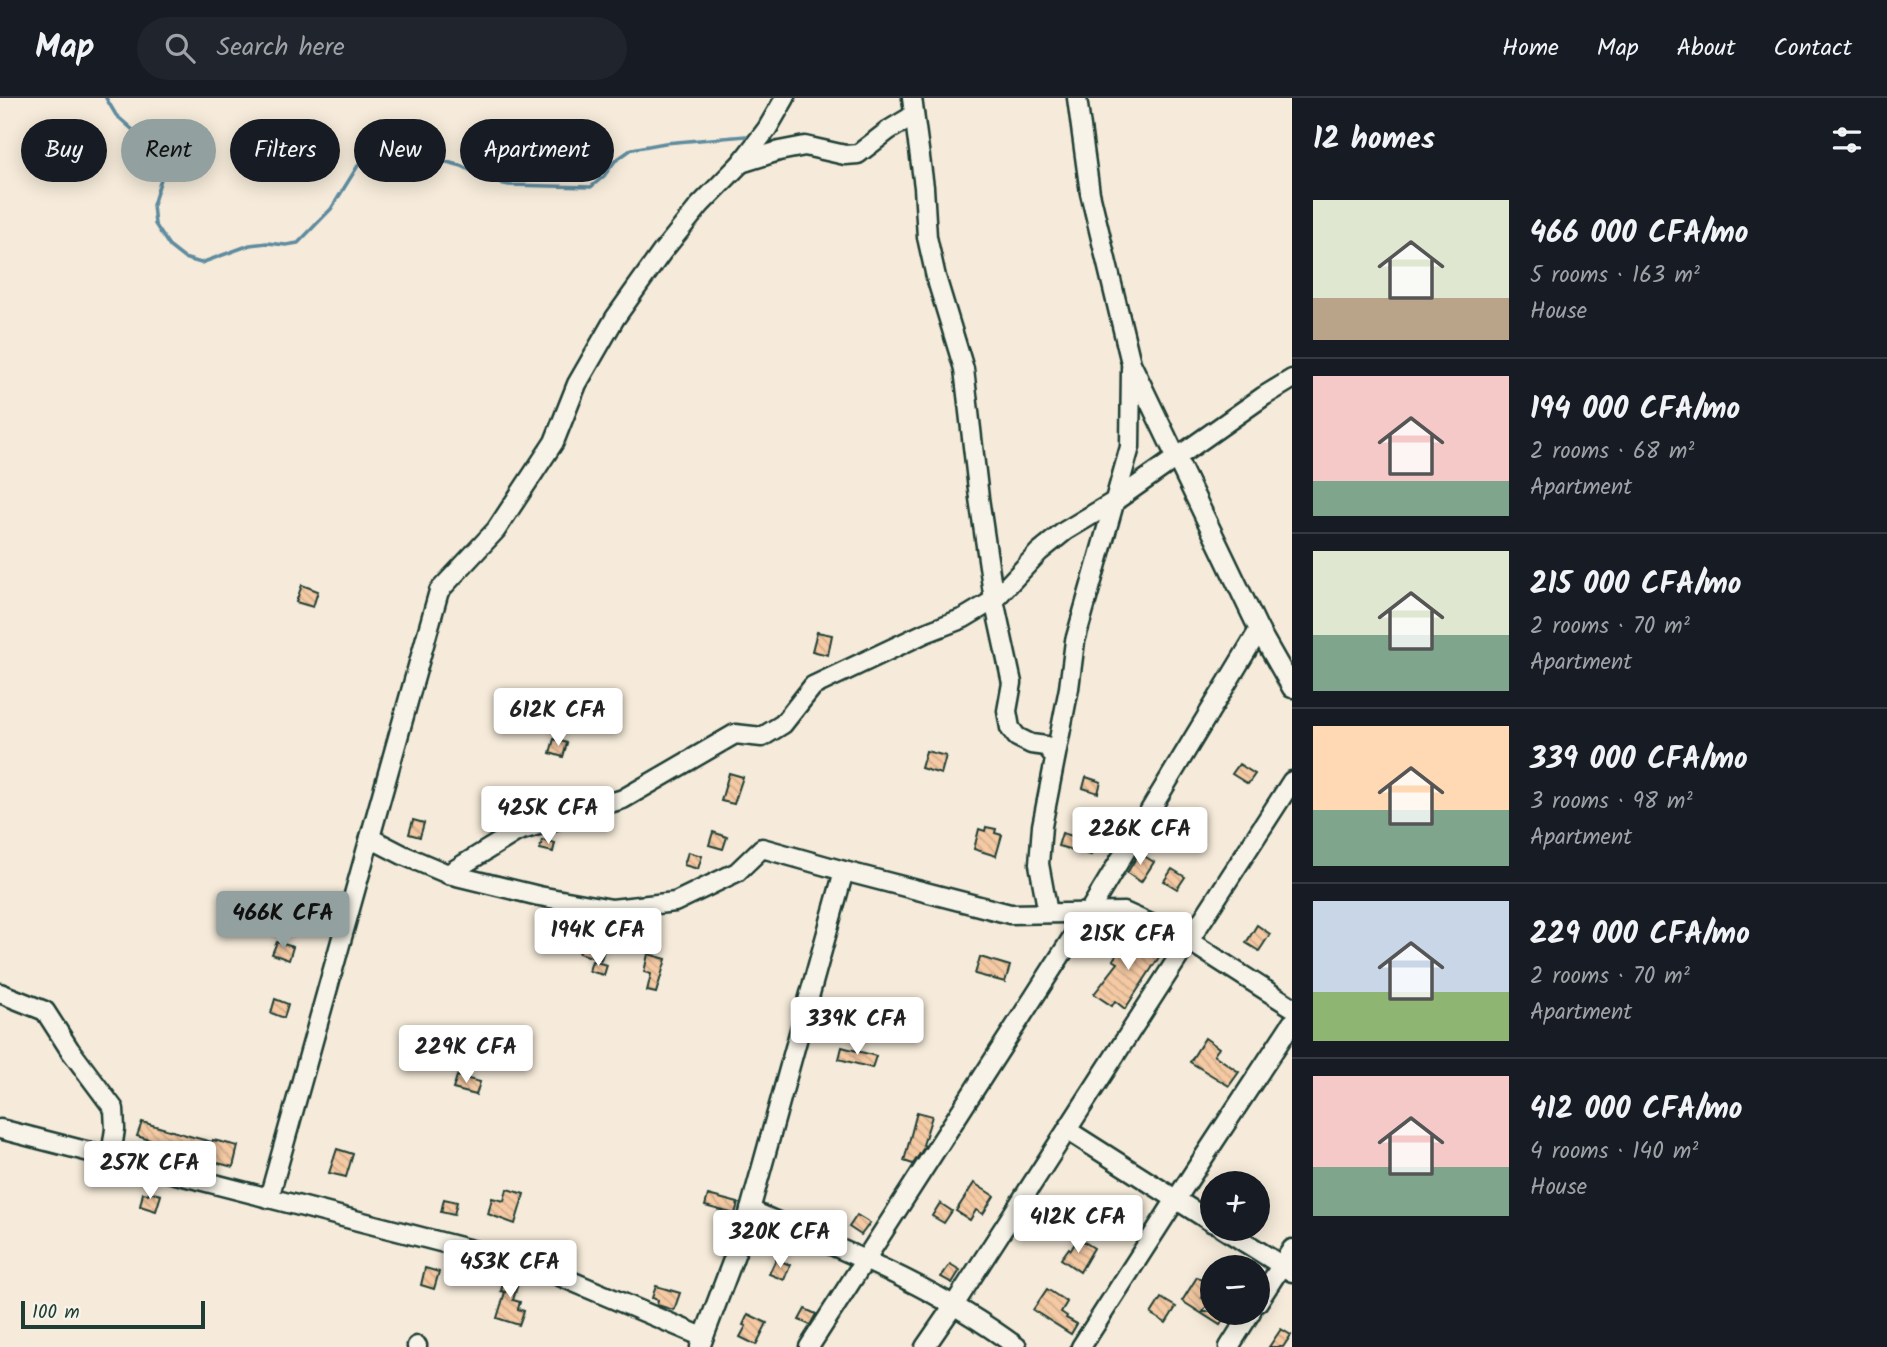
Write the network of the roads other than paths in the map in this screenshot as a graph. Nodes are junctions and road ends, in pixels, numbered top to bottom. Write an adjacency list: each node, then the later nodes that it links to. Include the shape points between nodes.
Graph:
1 (785, 98): 4 (street)
2 (1077, 98): 5 (street, via 1090,193)
3 (913, 106): 4 (street, via 858,154 805,146); 9 (street, via 928,237 964,369)
4 (741, 163): 14 (street, via 700,205 615,318 578,384 554,442 496,530 439,591)
5 (1131, 363): 7 (street); 8 (street, via 1130,447)
6 (1292, 379): 7 (street)
7 (1178, 458): 8 (street); 10 (street)
8 (1115, 501): 9 (street, via 1039,552); 12 (street, via 1075,641)
9 (993, 600): 12 (street, via 1012,683 1007,711 1010,727 1017,737 1046,746); 16 (street, via 964,618 813,686 783,724 762,737 735,734 623,799 516,832)
10 (1259, 630): 11 (street); 18 (street)
11 (1292, 688)
12 (1055, 757): 17 (street, via 1039,864)
13 (1292, 781): 19 (street)
14 (370, 838): 16 (street); 26 (street)
15 (844, 872): 16 (street, via 762,848 737,872 675,902 612,909); 17 (street, via 1010,914); 28 (street)
16 (448, 874)
17 (1048, 913): 18 (street)
18 (1088, 913): 19 (street, via 1124,912); 32 (street)
19 (1189, 941): 21 (street); 24 (street)
20 (0, 993): 25 (street, via 45,1011 114,1109)
21 (1292, 1007)
22 (1292, 1023): 27 (street)
23 (0, 1129): 25 (street)
24 (1067, 1129): 27 (street); 35 (street)
25 (111, 1156): 26 (street)
26 (268, 1198): 37 (street, via 538,1267)
27 (1176, 1199): 29 (street); 41 (street)
28 (750, 1210): 32 (street); 37 (street)
29 (1200, 1215)
30 (1243, 1241): 33 (street)
31 (1292, 1249): 33 (street)
32 (865, 1260): 35 (street); 38 (street)
33 (1287, 1269): 34 (street)
34 (1270, 1288)
35 (954, 1305): 39 (street); 40 (street)
36 (1243, 1325): 42 (street)
37 (702, 1342)
38 (810, 1347)
39 (925, 1347)
40 (1017, 1347)
41 (1082, 1347)
42 (1229, 1347)

